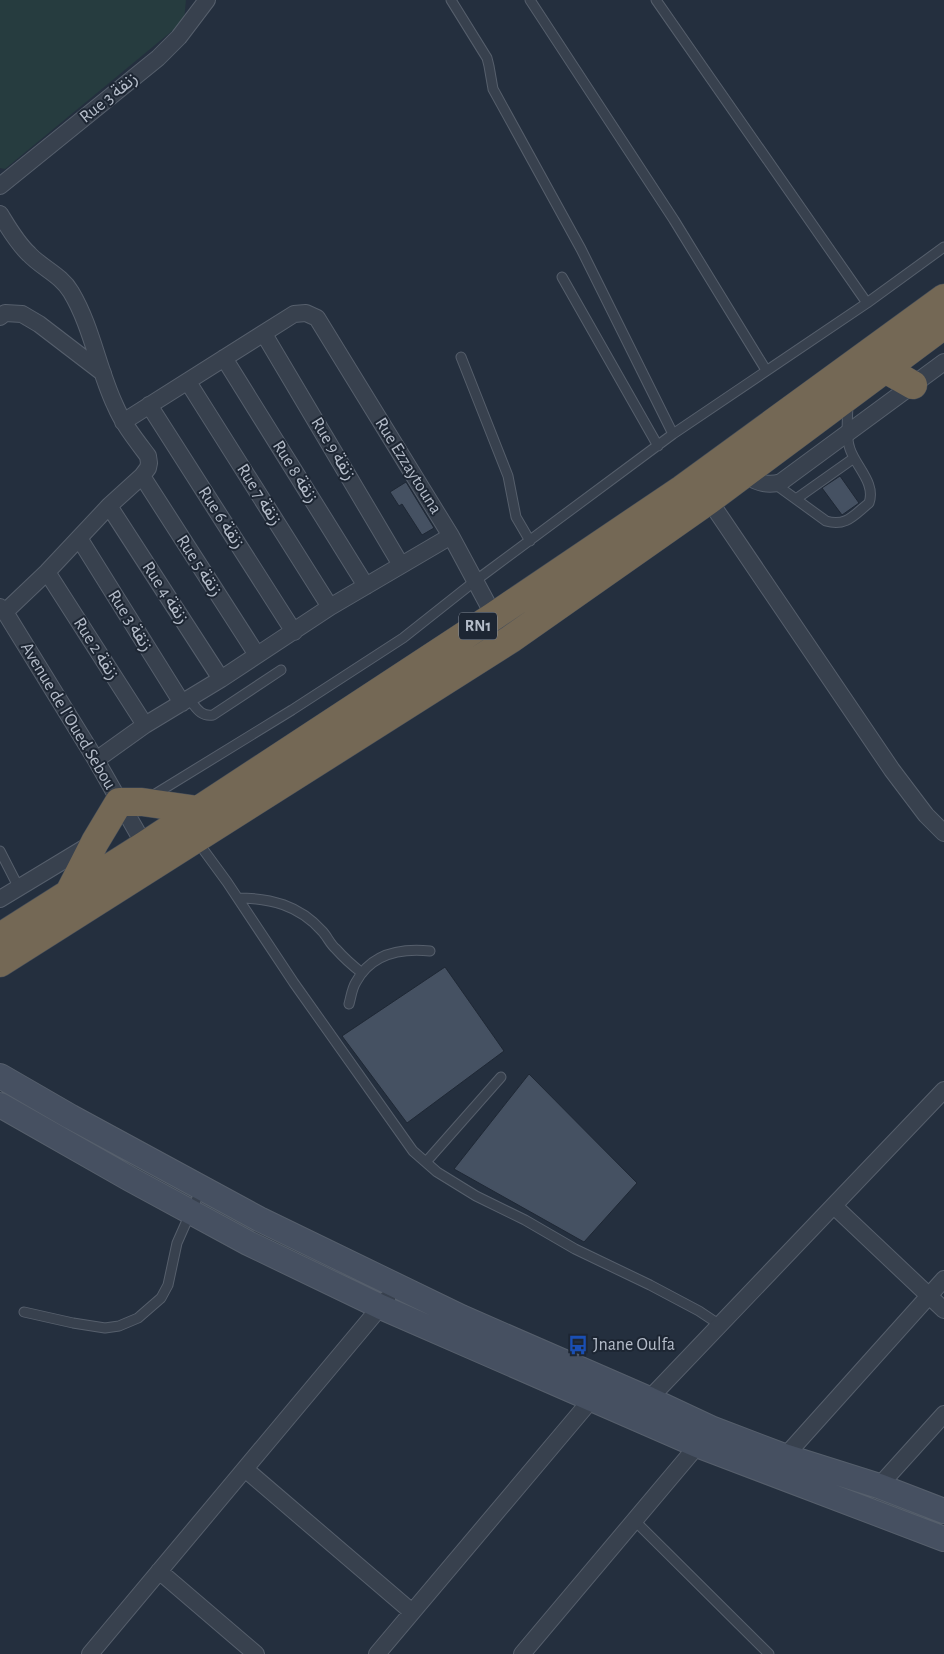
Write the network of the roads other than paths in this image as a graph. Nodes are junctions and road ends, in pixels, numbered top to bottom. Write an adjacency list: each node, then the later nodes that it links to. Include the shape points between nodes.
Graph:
1 (207, 0): 5 (street, Rue 3 زنقة, via 158,58)
2 (451, 0): 26 (lane, via 487,58 493,88 581,249)
3 (530, 0): 18 (lane, via 674,220)
4 (656, 0): 10 (lane)
5 (0, 186)
6 (0, 214): 19 (street, via 29,254 70,291 81,310)
7 (944, 247): 10 (lane)
8 (562, 277): 27 (lane)
9 (944, 298): 44 (highway, RN1, via 682,489)
10 (867, 303): 18 (lane)
11 (0, 317): 19 (street, via 5,313 22,314 40,324)
12 (944, 326): 17 (highway, RN1)
13 (264, 334): 15 (street); 35 (street, Rue Ezzaytouna, via 294,314 306,313 318,318); 38 (street, Rue 9 زنقة)
14 (460, 357): 37 (lane, via 508,476 516,517)
15 (224, 358): 20 (street); 41 (street, Rue 8 زنقة)
16 (944, 362): 21 (street)
17 (885, 369): 21 (highway); 22 (highway, RN1)
18 (766, 370): 26 (lane)
19 (103, 373): 24 (street)
20 (188, 382): 23 (street); 42 (street, Rue 7 زنقة)
21 (913, 385): 25 (street)
22 (848, 397): 25 (lane); 29 (highway, RN1)
23 (149, 405): 24 (street); 45 (street, Rue 6 زنقة)
24 (123, 422): 30 (street, via 148,456 148,468)
25 (847, 433): 28 (lane); 31 (street)
26 (673, 434): 27 (lane)
27 (658, 446): 37 (lane)
28 (854, 458): 32 (lane); 32 (lane, via 870,486 871,498 846,521 826,521)
29 (743, 475): 31 (street, via 764,484); 33 (highway, RN1)
30 (142, 476): 34 (street); 46 (street, Rue 5 زنقة)
31 (775, 484): 32 (lane)
32 (796, 499)
33 (709, 500): 54 (street, via 892,770 926,814); 55 (highway, RN1, via 511,640)
34 (109, 506): 36 (street); 48 (street, Rue 4 زنقة)
35 (451, 536): 38 (street); 40 (street, Rue Ezzaytouna)
36 (78, 538): 39 (street); 49 (street, Rue 3 زنقة)
37 (530, 541): 40 (lane)
38 (401, 565): 41 (street)
39 (47, 572): 43 (street); 50 (street, Rue 2 زنقة)
40 (475, 582): 44 (street, Rue Ezzaytouna); 52 (lane, via 403,638 292,710)
41 (366, 586): 42 (street)
42 (330, 607): 45 (street)
43 (3, 610): 51 (street, Avenue de l'Oued Sebou)
44 (494, 616): 53 (highway, RN1)
45 (294, 632): 46 (street)
46 (257, 655): 48 (street)
47 (281, 670): 49 (lane, via 213,715 204,715)
48 (221, 679): 49 (street)
49 (186, 701): 50 (street)
50 (145, 726): 51 (street)
51 (96, 760): 52 (street, Avenue de l'Oued Sebou)
52 (130, 802): 53 (highway); 56 (highway); 58 (street, Avenue de l'Oued Sebou)
53 (198, 810): 58 (highway, RN1)
54 (943, 829)
55 (196, 840): 58 (highway, RN1); 61 (lane)
56 (95, 842): 59 (street); 60 (highway)
57 (0, 851): 59 (lane)
58 (150, 855): 60 (highway, RN1); 65 (highway, RN1)
59 (19, 888): 62 (street)
60 (68, 893): 63 (highway, RN1)
61 (238, 898): 66 (lane, via 286,904 321,930 335,949); 72 (lane, via 413,1151)
62 (0, 900)
63 (0, 936)
64 (430, 951): 66 (lane, via 395,952 375,959)
65 (0, 963)
66 (362, 973): 67 (lane, via 355,983)
67 (349, 1004)
68 (0, 1076): 73 (street)
69 (501, 1077): 72 (lane)
70 (944, 1090): 76 (street)
71 (0, 1105): 74 (street)
72 (426, 1162): 84 (lane, via 476,1196 575,1250 650,1285)
73 (157, 1164): 74 (street); 75 (street)
74 (144, 1187): 77 (street)
75 (201, 1188): 77 (lane); 79 (street, via 259,1220)
76 (834, 1206): 80 (street); 84 (street)
77 (191, 1212): 81 (street); 83 (lane, via 177,1242 168,1285 161,1298 138,1318 105,1328)
78 (944, 1279): 80 (street)
79 (396, 1286): 81 (street); 85 (street)
80 (928, 1295): 82 (street); 89 (street)
81 (381, 1307): 86 (street); 90 (street)
82 (944, 1310)
83 (24, 1312)
84 (720, 1325): 85 (street)
85 (650, 1399): 88 (street)
86 (591, 1400): 88 (street); 96 (street)
87 (944, 1414): 91 (street)
88 (705, 1437): 89 (street); 93 (street)
89 (778, 1465): 91 (street); 94 (street)
90 (245, 1469): 95 (street); 96 (street)
91 (878, 1486): 92 (street)
92 (944, 1511)
93 (634, 1520): 100 (street); 101 (lane)
94 (944, 1539)
95 (159, 1571): 97 (street); 98 (street)
96 (412, 1612): 99 (street)
97 (90, 1654)
98 (256, 1654)
99 (377, 1654)
100 (523, 1654)
101 (769, 1654)

